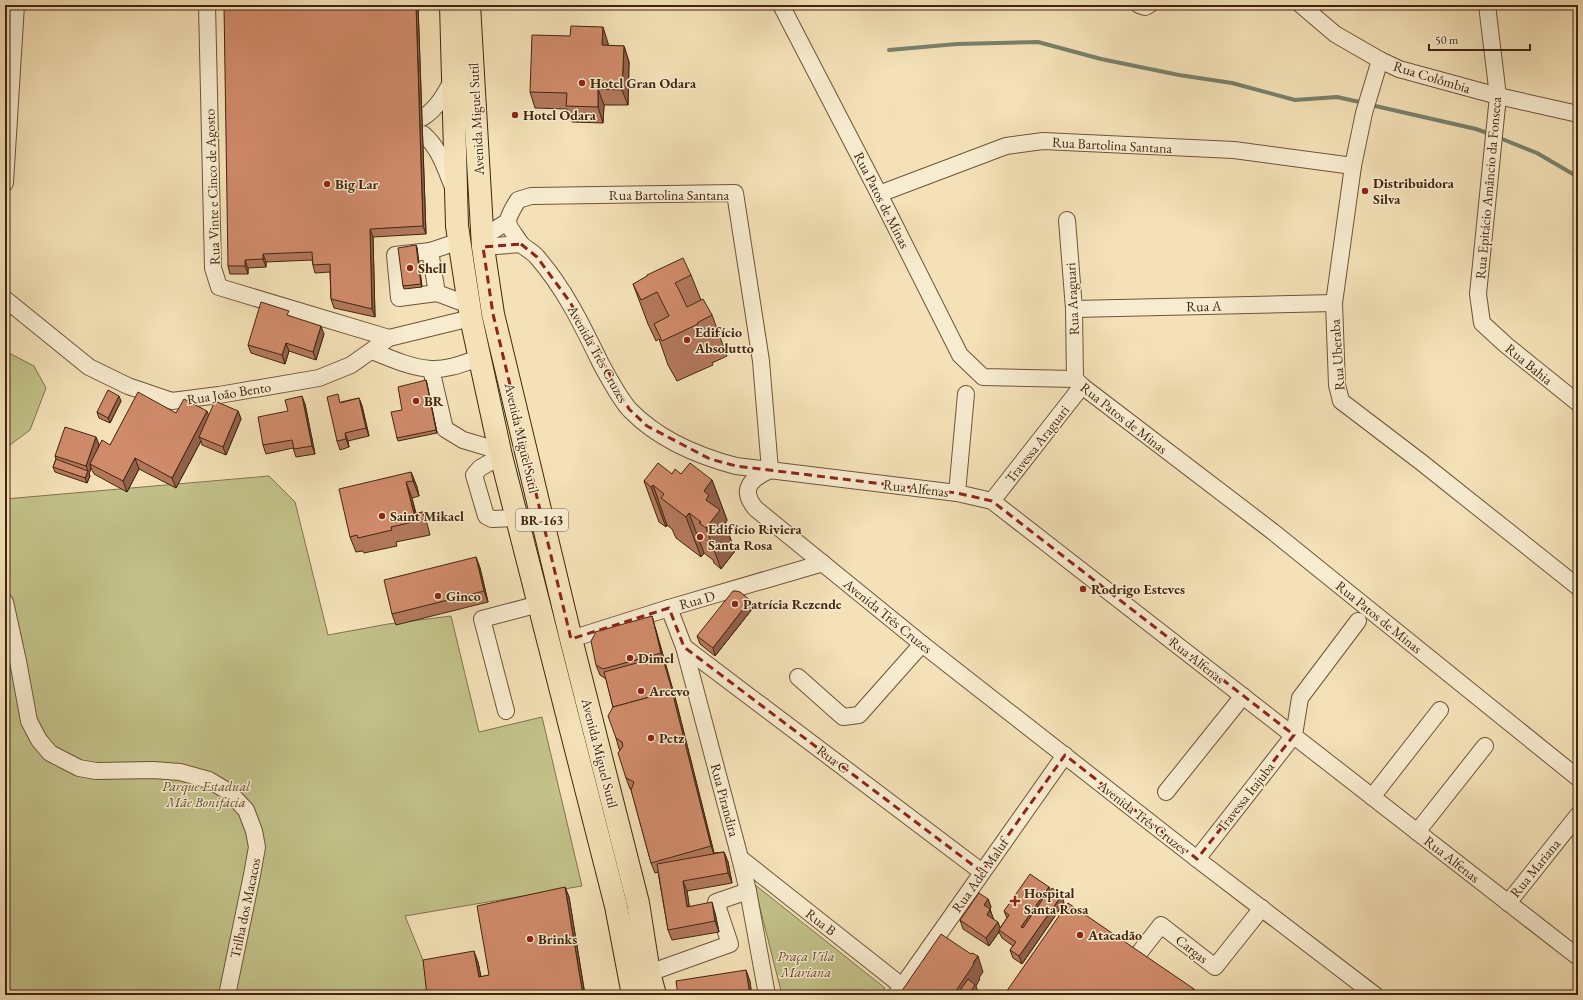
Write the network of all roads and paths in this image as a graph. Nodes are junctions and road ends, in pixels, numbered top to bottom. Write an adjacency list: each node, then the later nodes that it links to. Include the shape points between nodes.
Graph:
1 (16, 5): 16 (street)
2 (207, 5): 31 (street, Rua Vinte e Cinco de Agosto, via 213,268 219,287)
3 (451, 5): 10 (highway, BR-163)
4 (469, 5): 10 (highway, BR-163)
5 (781, 5): 17 (street, Rua Patos de Minas)
6 (1139, 5): 7 (street)
7 (1149, 5)
8 (1487, 5): 13 (street, Rua Epitácio Amâncio da Fonseca)
9 (1306, 7): 11 (street, Rua Colômbia, via 1336,34)
10 (462, 39): 12 (highway, Avenida Miguel Sutil / BR-163); 22 (highway, Avenida Miguel Sutil / BR-163)
11 (1380, 60): 13 (street, Rua Colômbia, via 1399,69); 15 (street, Rua Uberaba, via 1364,113)
12 (453, 79): 18 (highway, Avenida Miguel Sutil / BR-163); 18 (street, via 422,126 438,153)
13 (1498, 96): 14 (street, Rua Colômbia); 30 (street, Rua Epitácio Amâncio da Fonseca, via 1478,294)
14 (1578, 114)
15 (1353, 166): 17 (street, Rua Bartolina Santana, via 1234,150 1042,141 1006,146); 27 (street, Rua Uberaba)
16 (5, 183)
17 (879, 194): 35 (street, Rua Patos de Minas, via 960,354 983,377)
18 (456, 198): 21 (highway, Avenida Miguel Sutil / BR-163)
19 (1066, 220): 28 (street, Rua Araguari)
20 (507, 222): 22 (street); 23 (street); 39 (street, Rua Bartolina Santana, via 518,200 531,196 735,193 761,360)
21 (460, 241): 24 (street); 29 (highway, Avenida Miguel Sutil / BR-163)
22 (483, 242): 23 (street); 49 (highway, Avenida Miguel Sutil / BR-163, via 493,314)
23 (521, 244): 39 (street, Avenida Três Cruzes, via 537,256 570,302 610,380 629,409 647,426 677,444 710,459 736,466)
24 (430, 251): 25 (street); 25 (street, via 395,254 400,298)
25 (437, 293): 29 (street)
26 (5, 299): 32 (street, Rua João Bento, via 89,367 128,386 172,401 319,378 351,365)
27 (1334, 303): 28 (street, Rua A); 44 (street, Rua Uberaba, via 1337,385 1341,401)
28 (1074, 309): 35 (street, Rua Araguari)
29 (470, 312): 31 (street, Rua João Bento); 33 (highway, Avenida Miguel Sutil / BR-163)
30 (1482, 323): 37 (street, Rua Bahia)
31 (389, 338): 32 (street, Rua João Bento)
32 (372, 351): 34 (street, via 395,361)
33 (480, 358): 34 (street, via 456,366); 38 (highway, Avenida Miguel Sutil / BR-163)
34 (432, 369): 38 (street, via 445,429 463,440)
35 (1078, 383): 41 (street, Travessa Araguari); 59 (street, Rua Patos de Minas, via 1272,530)
36 (966, 394): 40 (street)
37 (1578, 403)
38 (501, 454): 42 (highway, Avenida Miguel Sutil / BR-163); 42 (street, via 474,475 486,516 492,519)
39 (770, 470): 40 (street, Rua Alfenas); 43 (street, Avenida Três Cruzes, via 753,479 747,494 750,502)
40 (956, 493): 41 (street, Rua Alfenas)
41 (992, 501): 53 (street, Rua Alfenas)
42 (517, 518): 46 (highway, Avenida Miguel Sutil / BR-163)
43 (823, 563): 47 (street, Rua D); 50 (street, Avenida Três Cruzes)
44 (1578, 587)
45 (5, 602): 74 (street, Trilha dos Macacos, via 29,721 39,740 50,753 79,768 96,771 180,772 209,780 229,792 246,810 257,847)
46 (539, 604): 55 (street, via 482,619); 75 (highway, Avenida Miguel Sutil / BR-163, via 616,906)
47 (669, 608): 49 (street, Rua D); 51 (street, Rua Pirandira)
48 (1358, 621): 56 (street, via 1300,698)
49 (571, 638): 72 (highway, Avenida Miguel Sutil / BR-163, via 638,903)
50 (922, 644): 52 (street, via 859,714 843,717); 58 (street, Avenida Três Cruzes)
51 (684, 647): 64 (street, Rua Pirandira); 66 (street, Rua C)
52 (798, 677)
53 (1243, 696): 56 (street, Rua Alfenas); 60 (street)
54 (1440, 710): 61 (street)
55 (506, 711)
56 (1294, 735): 61 (street, Rua Alfenas); 65 (street, Travessa Itajuba)
57 (1486, 746): 63 (street)
58 (1065, 755): 65 (street, Avenida Três Cruzes); 66 (street, Rua Adel Maluf)
59 (1578, 778)
60 (1166, 792)
61 (1372, 797): 63 (street, Rua Alfenas)
62 (1578, 815): 68 (street, Rua Mariana)
63 (1417, 832): 68 (street, Rua Alfenas)
64 (740, 858): 67 (street, Rua Pirandira); 73 (street, Rua B)
65 (1196, 859): 69 (street, Avenida Três Cruzes)
66 (982, 872): 73 (street, Rua Adel Maluf)
67 (748, 891): 72 (street, via 716,902 730,944); 77 (street, Rua Pirandira)
68 (1508, 903): 71 (street, Rua Alfenas)
69 (1262, 908): 70 (street, Cargas, via 1215,967 1161,924); 78 (street, Avenida Três Cruzes)
70 (1136, 957)
71 (1578, 957)
72 (649, 973): 76 (highway, Avenida Miguel Sutil / BR-163)
73 (899, 991)
74 (227, 995)
75 (633, 995)
76 (654, 995)
77 (767, 995)
78 (1376, 995)

